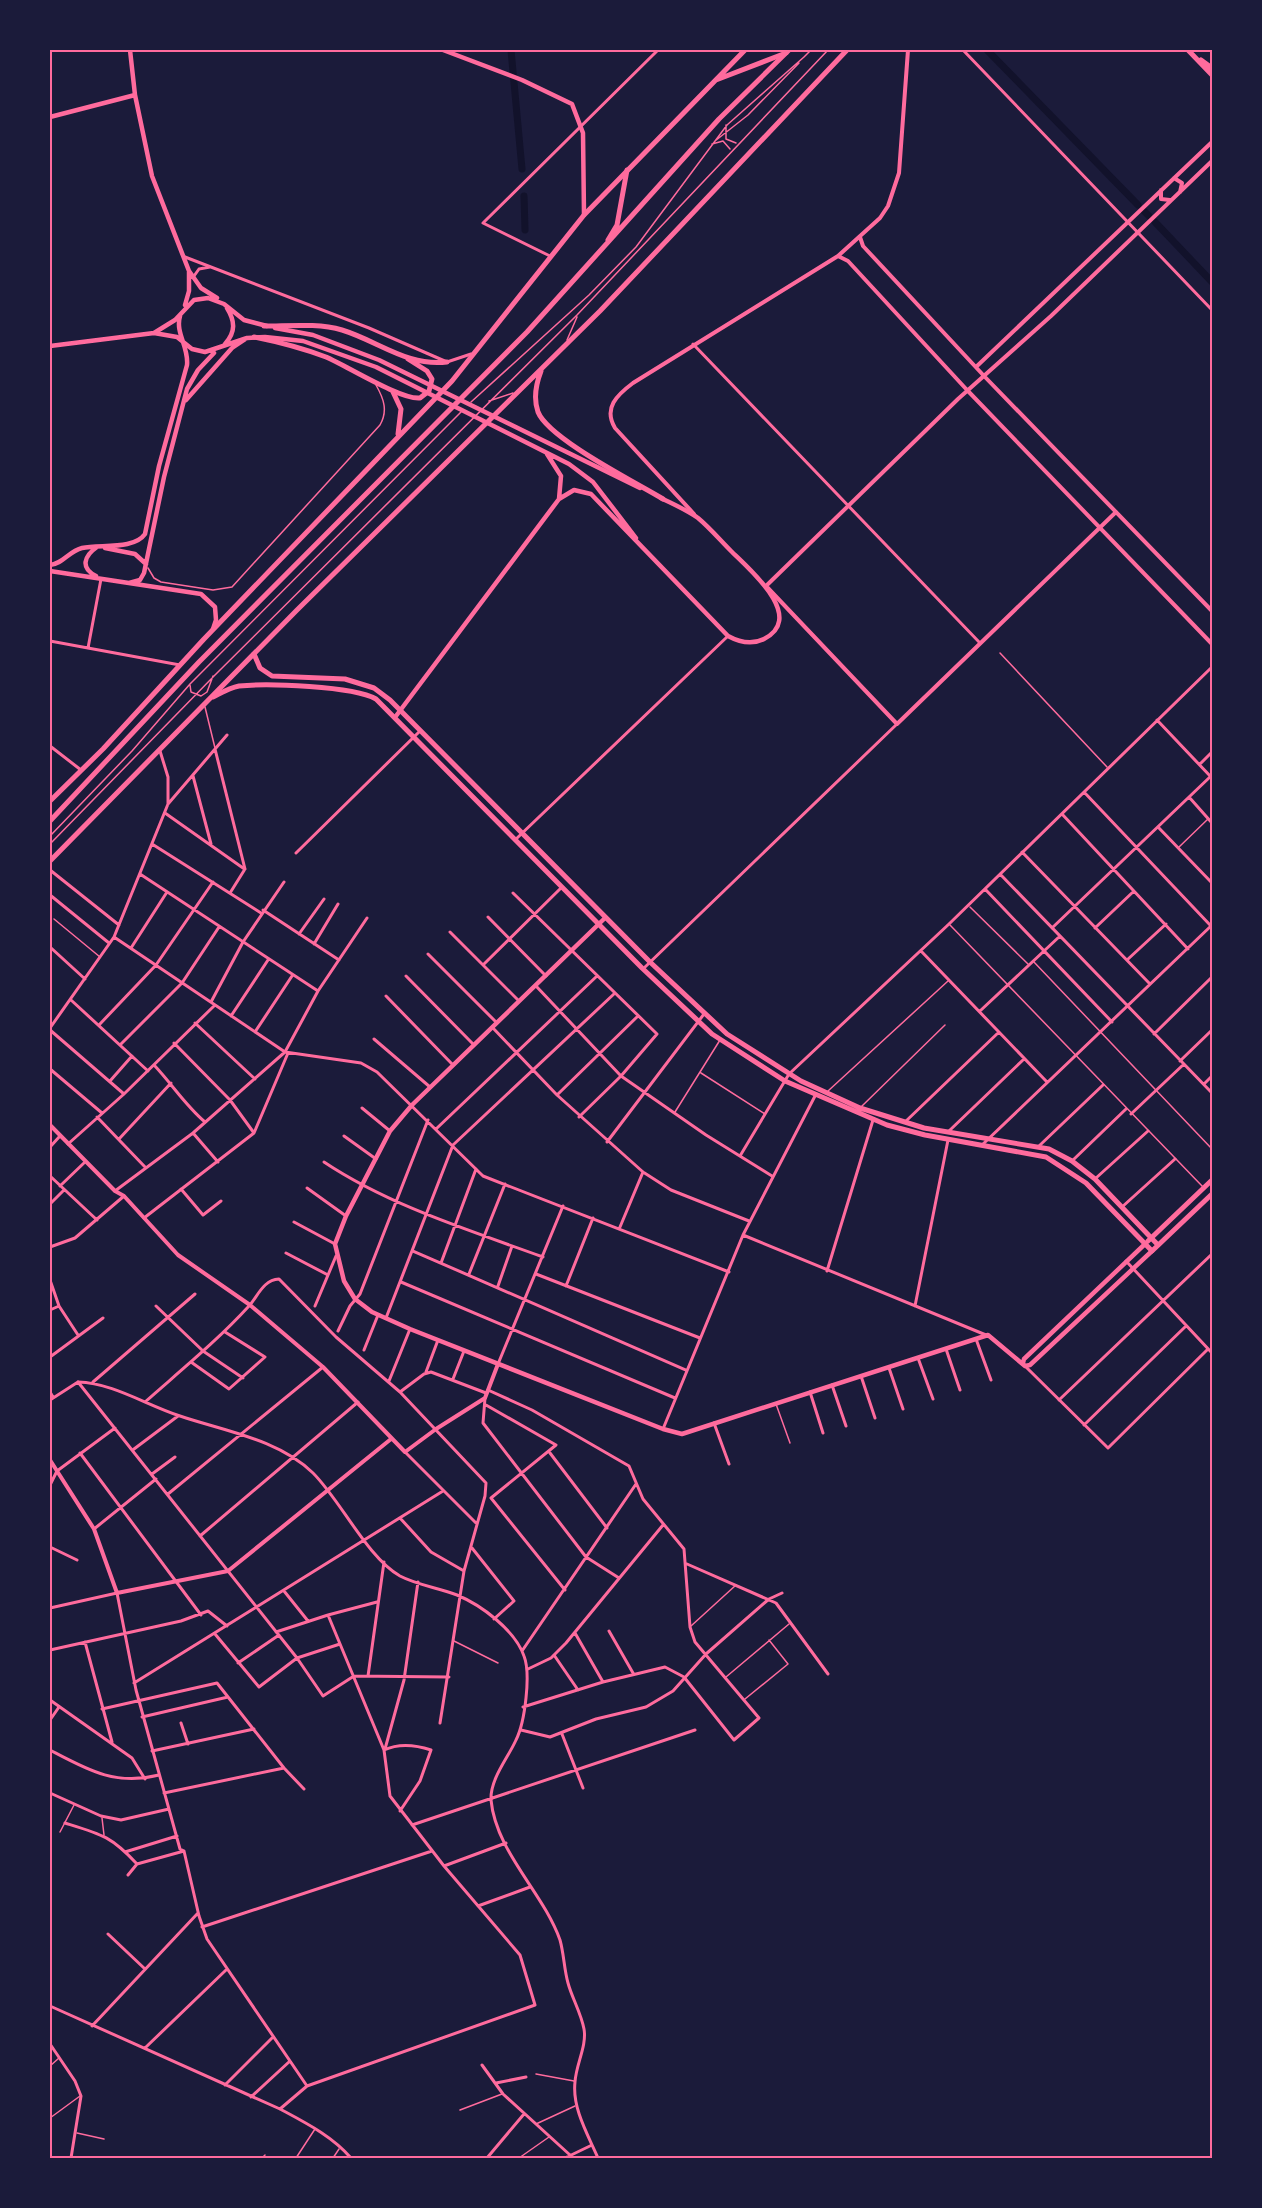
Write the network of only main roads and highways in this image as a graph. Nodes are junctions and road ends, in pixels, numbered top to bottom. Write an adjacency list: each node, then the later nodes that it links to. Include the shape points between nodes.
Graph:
1 (129, 50): 10 (main road)
2 (442, 50): 13 (main road, via 568,100 581,124)
3 (745, 50): 9 (main road)
4 (847, 50): 27 (main road)
5 (788, 51): 9 (main road); 14 (main road, via 719,119)
6 (1189, 51): 7 (main road); 8 (main road)
7 (1212, 68)
8 (1212, 75)
9 (712, 82): 12 (main road)
10 (135, 95): 11 (main road); 15 (main road, via 148,166)
11 (50, 117)
12 (627, 170): 13 (main road); 14 (main road, via 617,225)
13 (584, 215): 30 (main road, via 452,381)
14 (602, 251): 49 (main road, via 468,393 199,662)
15 (189, 271): 16 (main road); 17 (main road, via 189,291)
16 (224, 304): 17 (main road, via 201,298); 18 (main road, via 244,320); 24 (main road, via 234,326)
17 (182, 313): 19 (main road); 22 (main road, via 178,327)
18 (264, 326): 25 (main road, via 337,329); 33 (main road, via 313,335 379,360)
19 (154, 333): 22 (main road); 23 (main road)
20 (247, 338): 21 (main road); 24 (main road); 29 (main road, via 204,377)
21 (254, 338): 28 (main road, via 291,345); 31 (main road, via 303,341 376,367)
22 (185, 343): 24 (main road, via 205,352); 34 (main road, via 187,365 159,466 148,528 138,542)
23 (50, 346)
24 (221, 348): 29 (main road, via 198,370)
25 (408, 359): 26 (main road); 28 (main road, via 430,374 431,388 415,398)
26 (447, 362)
27 (542, 368): 33 (main road, via 535,390 546,425); 42 (main road)
28 (390, 388): 30 (main road, via 401,409)
29 (183, 405): 36 (main road)
30 (397, 436): 41 (main road)
31 (546, 452): 32 (main road, via 561,476); 35 (main road, via 593,482)
32 (559, 499): 35 (main road, via 574,490 585,491); 46 (main road)
33 (663, 500): 35 (main road, via 697,517 766,586 778,608 777,626 754,642 728,636)
34 (98, 546): 36 (main road, via 135,554); 37 (main road, via 76,550); 39 (main road, via 88,554 85,564 88,571)
35 (643, 547)
36 (146, 564): 40 (main road, via 143,577)
37 (50, 566)
38 (50, 571): 39 (main road)
39 (101, 579): 40 (main road)
40 (129, 583): 41 (main road, via 205,596 216,611)
41 (213, 630): 48 (main road)
42 (254, 654): 43 (main road, via 264,672); 45 (main road)
43 (283, 677): 44 (main road); 46 (main road, via 354,681 382,693)
44 (282, 687): 45 (main road, via 236,687); 47 (main road, via 353,690 376,699)
45 (213, 697): 50 (main road)
46 (401, 709): 47 (main road); 51 (main road)
47 (396, 716): 52 (main road)
48 (50, 801)
49 (50, 821)
50 (50, 861)
51 (605, 918): 52 (main road); 55 (main road, via 727,1034 789,1074 860,1107 905,1122 1038,1146 1072,1161 1095,1179)
52 (599, 925): 56 (main road, via 698,1021 784,1081 907,1131 1037,1155 1060,1164 1086,1183); 59 (main road, via 430,1087 390,1131 335,1244 344,1281 355,1299 378,1315 410,1329 663,1430 682,1434 988,1335)
53 (1212, 1179): 55 (main road)
54 (1212, 1194): 57 (main road)
55 (1150, 1238): 56 (main road); 57 (main road)
56 (1145, 1244): 58 (main road); 59 (main road, via 1024,1359)
57 (1158, 1245): 58 (main road)
58 (1152, 1251): 59 (main road, via 1034,1362)
59 (1024, 1365)

